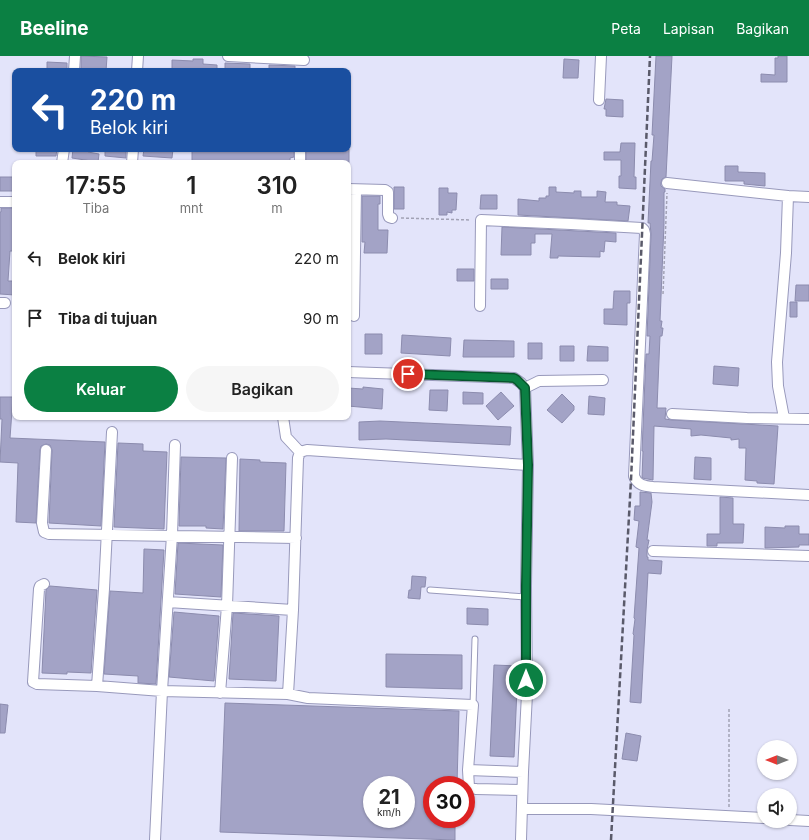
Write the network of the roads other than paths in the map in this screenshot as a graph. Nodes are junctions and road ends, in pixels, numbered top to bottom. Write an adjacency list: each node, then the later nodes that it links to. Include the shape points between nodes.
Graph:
1 (75, 56): 6 (street)
2 (138, 56): 7 (street)
3 (228, 56): 5 (street)
4 (601, 56): 8 (street)
5 (304, 58)
6 (74, 68)
7 (137, 68)
8 (598, 100)
9 (667, 183): 11 (street)
10 (352, 189): 15 (street, via 388,192 388,214); 17 (street)
11 (788, 196): 12 (street); 22 (street, via 777,362)
12 (809, 197)
13 (0, 202): 14 (street)
14 (12, 202)
15 (392, 218)
16 (480, 306): 31 (street, via 481,220 642,228 645,234 634,476 638,483 675,489)
17 (354, 316)
18 (351, 372): 20 (street, via 514,378)
19 (603, 380): 20 (street, via 539,381)
20 (525, 388): 30 (street)
21 (672, 414): 22 (street)
22 (784, 418): 23 (street)
23 (809, 419)
24 (283, 420): 28 (street, via 286,437)
25 (112, 432): 32 (street)
26 (175, 445): 33 (street)
27 (46, 450): 32 (street, via 42,523 44,532)
28 (300, 452): 30 (street, via 307,450); 35 (street)
29 (232, 458): 34 (street)
30 (528, 465): 40 (street)
31 (809, 495)
32 (107, 534): 33 (street); 45 (street)
33 (172, 535): 34 (street); 41 (street)
34 (230, 536): 35 (street); 42 (street)
35 (296, 538): 43 (street)
36 (653, 551): 37 (street)
37 (809, 556)
38 (44, 584): 45 (street, via 39,589 33,682)
39 (430, 590): 40 (lane)
40 (526, 597): 51 (street)
41 (168, 602): 42 (street); 46 (street)
42 (227, 606): 43 (street); 47 (street)
43 (293, 610): 48 (street)
44 (475, 640): 49 (lane)
45 (97, 686): 46 (street)
46 (162, 691): 47 (street); 57 (street)
47 (220, 693): 48 (street)
48 (288, 694): 49 (street, via 308,698)
49 (473, 705): 50 (street)
50 (468, 770): 51 (street); 52 (street, via 469,787 472,789)
51 (523, 772): 52 (street)
52 (522, 790): 53 (street)
53 (522, 809): 54 (street, via 590,809); 58 (street)
54 (757, 818)
55 (797, 820): 56 (street)
56 (809, 821)
57 (155, 840)
58 (521, 840)

